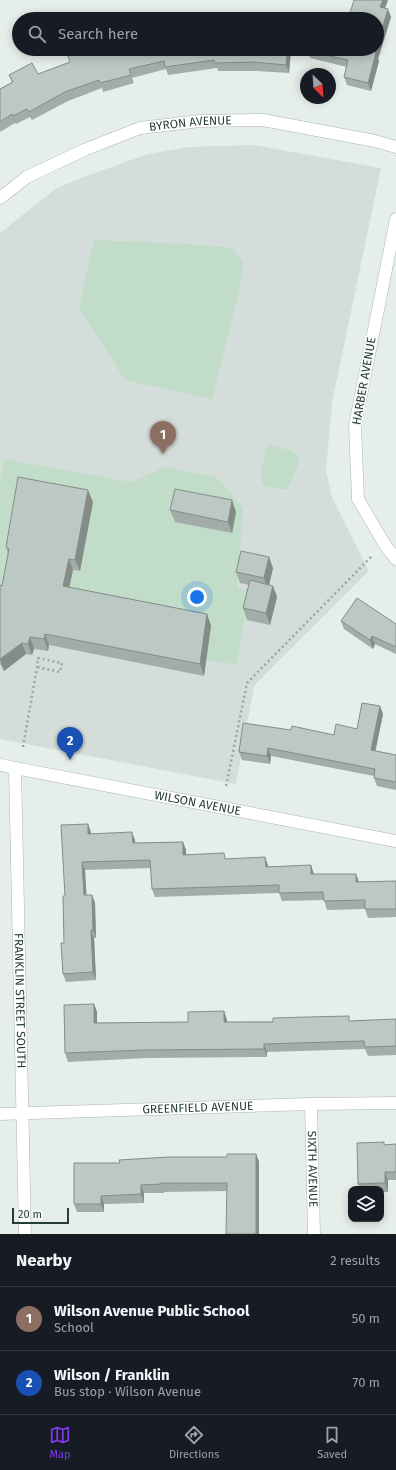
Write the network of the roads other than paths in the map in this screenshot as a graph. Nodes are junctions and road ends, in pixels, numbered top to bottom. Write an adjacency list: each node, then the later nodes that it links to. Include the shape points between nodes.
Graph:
1 (396, 147): 2 (street, BYRON AVENUE, via 263,120 200,121 140,128 84,150 27,177)
2 (0, 198)
3 (396, 218): 4 (street, HARBER AVENUE, via 355,425 358,500)
4 (396, 559)
5 (0, 765): 6 (street, WILSON AVENUE)
6 (16, 768): 7 (street, WILSON AVENUE); 11 (street, FRANKLIN STREET SOUTH)
7 (396, 841)
8 (396, 1103): 9 (street, GREENFIELD AVENUE)
9 (311, 1104): 11 (street, GREENFIELD AVENUE); 13 (street, SIXTH AVENUE)
10 (0, 1114): 11 (street, GREENFIELD AVENUE)
11 (22, 1114): 12 (street, FRANKLIN STREET SOUTH)
12 (25, 1234)
13 (314, 1234)

